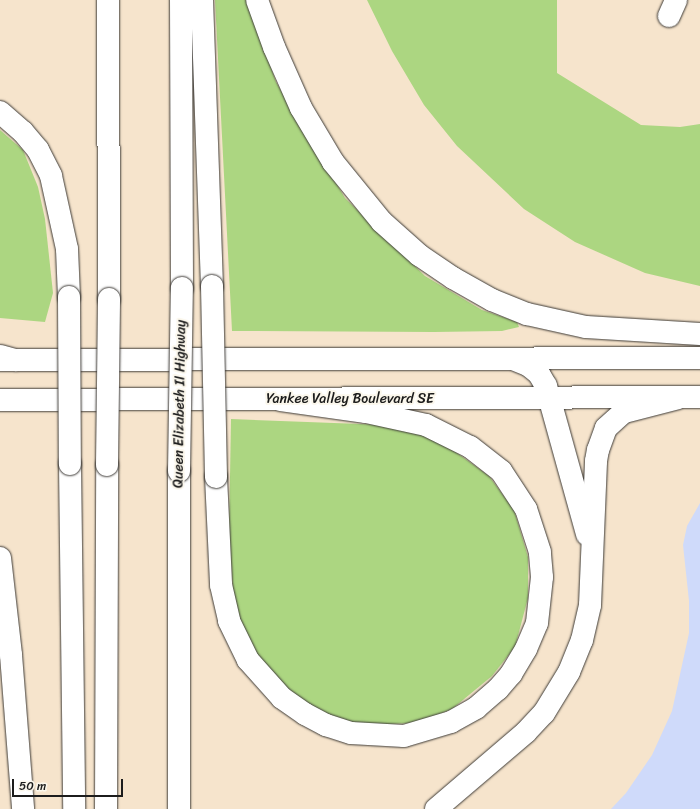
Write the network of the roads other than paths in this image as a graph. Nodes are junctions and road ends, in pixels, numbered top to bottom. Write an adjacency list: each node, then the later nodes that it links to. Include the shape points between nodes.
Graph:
1 (108, 0): 19 (main road, bridge)
2 (181, 0): 20 (main road, Queen Elizabeth II Highway, bridge, via 182,288)
3 (202, 0): 14 (main road, bridge, via 216,477 221,586 229,621 248,660 282,698 326,725 351,733 404,736 451,722 476,708 511,674 526,649 537,623 542,577 540,552 526,509 501,471 470,447 426,425 366,412)
4 (257, 0): 6 (main road, via 301,108 333,162 382,222 419,255 492,300 527,314 586,327)
5 (0, 112): 18 (main road, bridge, via 23,132 38,150 51,176 65,235 69,297)
6 (700, 334)
7 (5, 358): 9 (main road)
8 (700, 358): 9 (main road)
9 (513, 359): 11 (main road, via 528,365 540,374)
10 (700, 397): 12 (main road, Yankee Valley Boulevard SE)
11 (550, 398): 12 (main road, Yankee Valley Boulevard SE); 14 (main road, Yankee Valley Boulevard SE); 15 (main road)
12 (678, 398): 15 (main road, via 624,412 606,428 597,456)
13 (0, 400): 14 (main road, Yankee Valley Boulevard SE)
14 (281, 400)
15 (591, 550): 21 (main road, via 590,605 582,640 570,672 544,713 526,732)
16 (0, 558): 17 (main road, via 11,655)
17 (23, 809)
18 (74, 809)
19 (106, 809)
20 (178, 809)
21 (436, 809)

